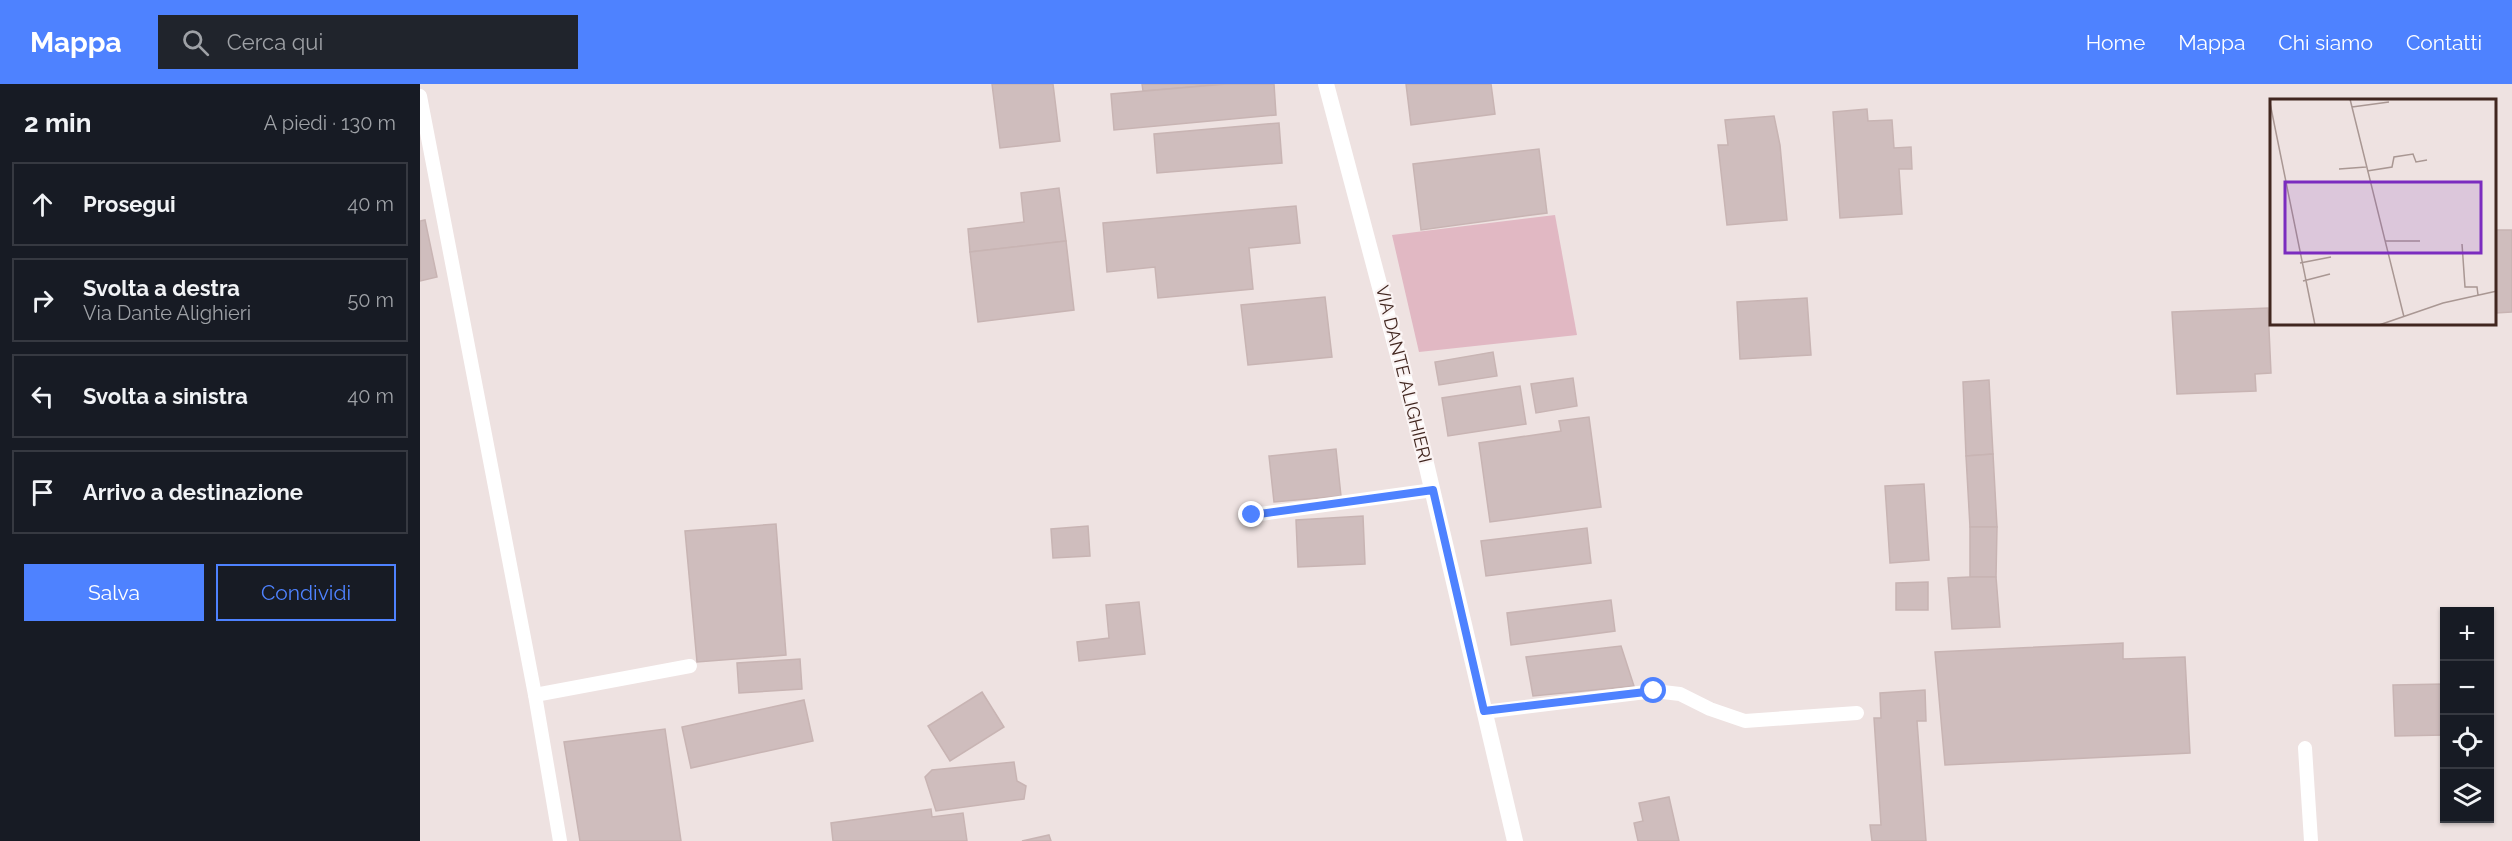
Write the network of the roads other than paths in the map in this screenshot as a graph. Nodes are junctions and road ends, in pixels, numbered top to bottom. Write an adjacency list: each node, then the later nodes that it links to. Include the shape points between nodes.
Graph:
1 (1326, 84): 3 (street, VIA DANTE ALIGHIERI)
2 (420, 96): 6 (lane)
3 (1433, 490): 4 (lane); 7 (street, VIA DANTE ALIGHIERI)
4 (1252, 515)
5 (690, 666): 6 (lane)
6 (535, 695): 10 (lane)
7 (1484, 711): 8 (lane, via 1654,691 1680,694 1745,721); 11 (street, VIA DANTE ALIGHIERI)
8 (1857, 713)
9 (2305, 747): 12 (lane)
10 (560, 841)
11 (1515, 841)
12 (2311, 841)

